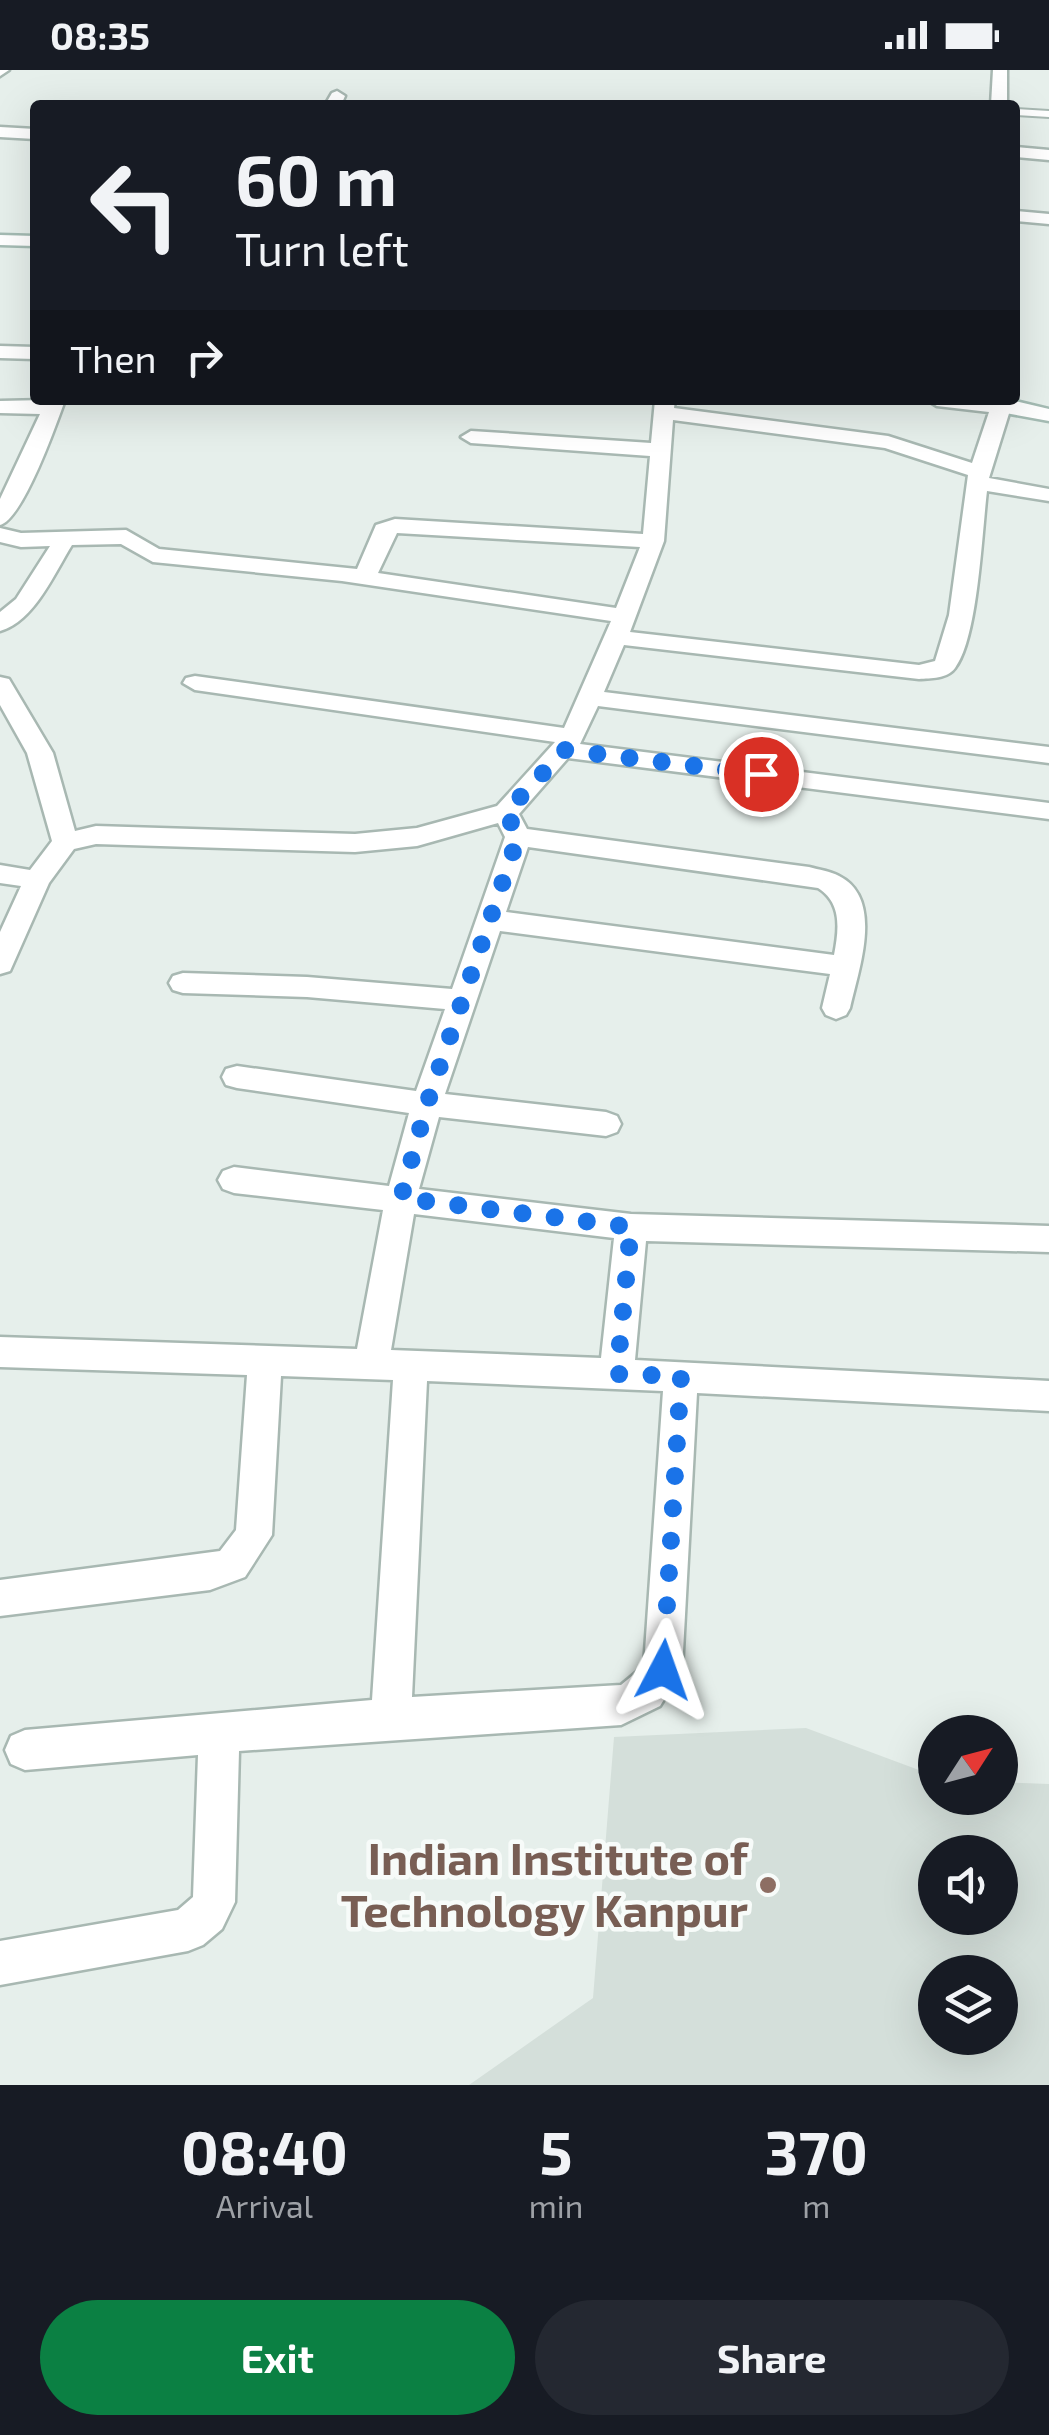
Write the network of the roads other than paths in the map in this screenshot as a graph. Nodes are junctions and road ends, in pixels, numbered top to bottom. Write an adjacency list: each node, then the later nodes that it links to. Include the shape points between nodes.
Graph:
1 (1000, 70): 2 (street)
2 (999, 100)
3 (1020, 112): 4 (lane)
4 (1049, 114)
5 (0, 132): 6 (street)
6 (30, 134)
7 (1020, 152): 8 (street)
8 (1049, 155)
9 (1020, 216): 10 (street)
10 (1049, 219)
11 (0, 240): 12 (street)
12 (30, 241)
13 (0, 352): 14 (street)
14 (30, 353)
15 (30, 405): 19 (street)
16 (53, 405): 25 (street)
17 (1001, 405): 26 (street)
18 (1006, 405): 21 (street)
19 (0, 406)
20 (664, 406): 23 (street); 26 (street, via 888,442)
21 (1049, 414)
22 (470, 437): 23 (street)
23 (659, 450): 31 (street)
24 (0, 458): 25 (street)
25 (32, 458): 28 (street)
26 (979, 478): 27 (street); 34 (street, via 961,616 940,670)
27 (1049, 495)
28 (0, 518)
29 (0, 534): 30 (street)
30 (66, 538): 32 (street, via 126,537 153,556); 33 (street, via 24,603)
31 (653, 541): 32 (street, via 395,526 384,530); 34 (street)
32 (365, 577): 34 (street)
33 (0, 624)
34 (620, 626): 37 (street)
35 (195, 682): 38 (street)
36 (0, 684): 42 (street, via 40,753)
37 (592, 698): 38 (street); 39 (street)
38 (569, 744): 39 (street); 41 (street)
39 (919, 767): 40 (street); 40 (street)
40 (1046, 783)
41 (512, 824): 42 (street, via 354,843 96,835); 45 (street); 47 (street, via 832,884 847,898 852,921)
42 (65, 842): 44 (street)
43 (0, 874): 44 (street)
44 (37, 880): 46 (street)
45 (492, 920): 47 (street); 49 (street)
46 (0, 964)
47 (844, 966): 50 (street)
48 (184, 982): 49 (street)
49 (464, 1000): 52 (street)
50 (836, 1008)
51 (236, 1076): 52 (street)
52 (427, 1104): 53 (street); 55 (street)
53 (606, 1124)
54 (234, 1180): 55 (street)
55 (401, 1198): 56 (street); 60 (street)
56 (631, 1227): 57 (street); 62 (street)
57 (1049, 1239)
58 (0, 1352): 59 (street)
59 (265, 1361): 60 (street); 65 (street, via 254,1535 232,1565)
60 (372, 1364): 61 (street)
61 (411, 1365): 62 (street); 66 (street)
62 (617, 1374): 63 (street)
63 (681, 1376): 64 (street); 66 (street, via 663,1670 654,1688 621,1705)
64 (1049, 1396)
65 (0, 1598)
66 (392, 1718): 67 (street)
67 (219, 1734): 68 (street); 69 (street, via 214,1902 208,1914 188,1930)
68 (25, 1750)
69 (0, 1963)

